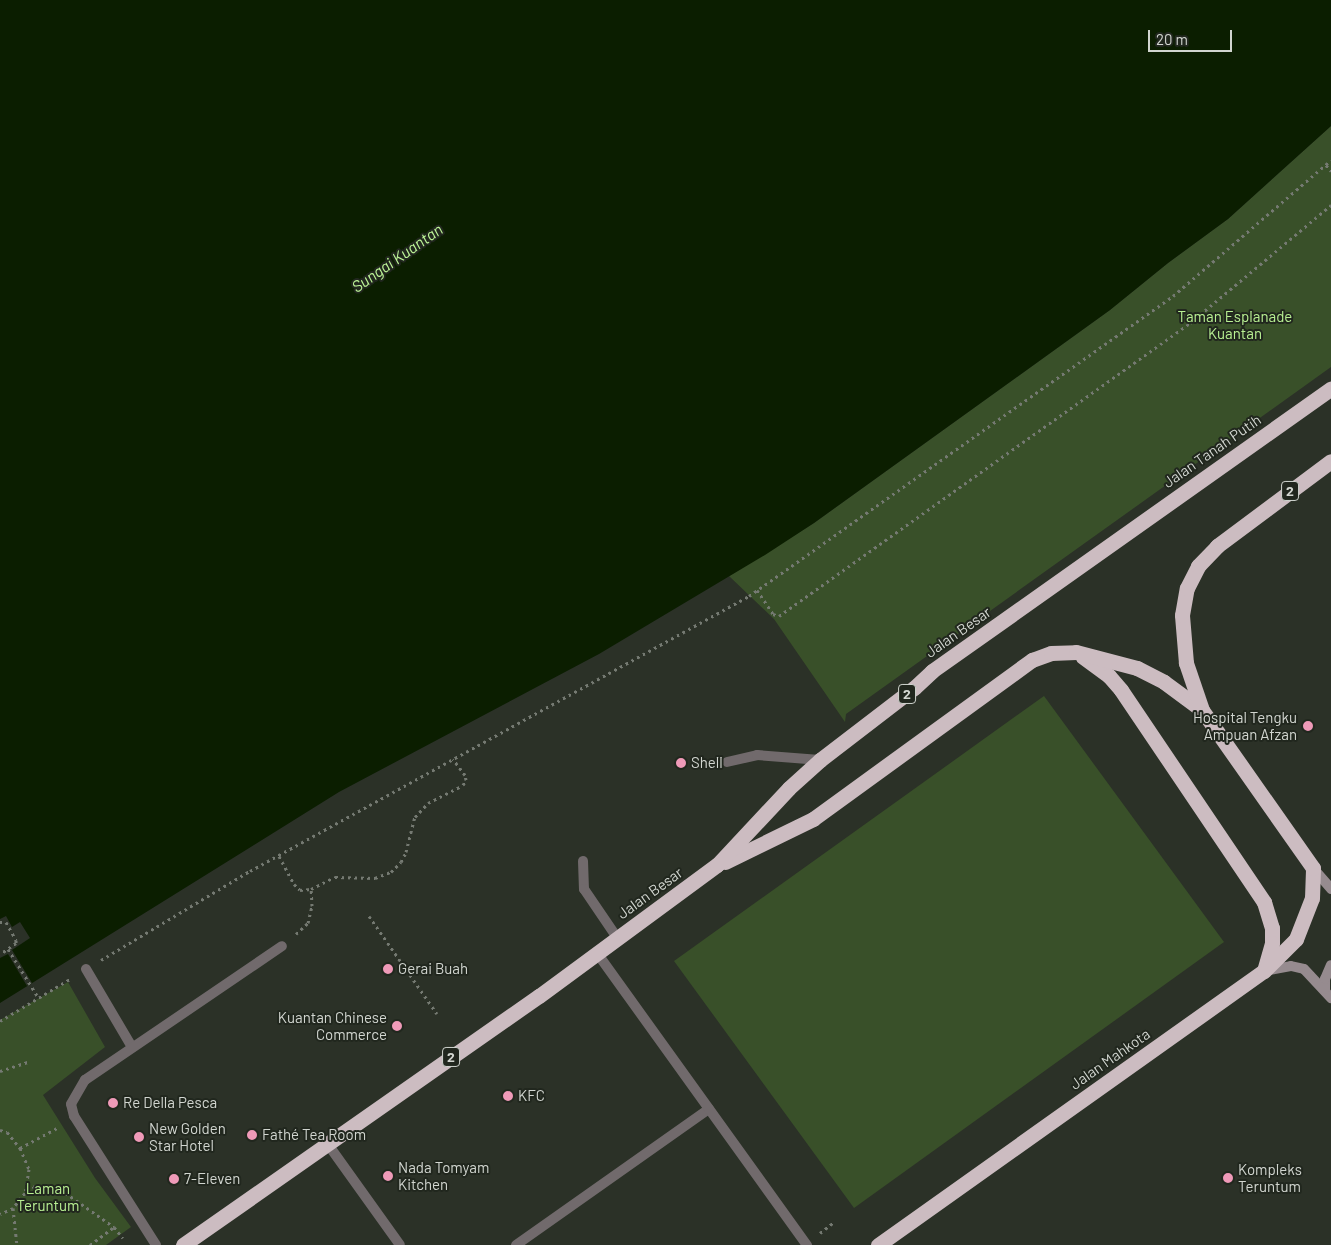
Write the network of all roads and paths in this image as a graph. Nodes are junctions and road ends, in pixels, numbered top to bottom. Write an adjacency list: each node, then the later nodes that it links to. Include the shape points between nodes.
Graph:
1 (1331, 160): 2 (path)
2 (1326, 165): 3 (path); 8 (path, via 1173,296)
3 (1331, 171)
4 (1331, 205): 8 (path, via 1190,323 779,616 773,614)
5 (1331, 389): 7 (highway, Jalan Tanah Putih / 2)
6 (1331, 461): 10 (highway, 2, via 1249,520 1198,566 1187,588 1181,627 1186,663)
7 (1114, 543): 12 (highway, Jalan Besar / 2, via 932,672)
8 (757, 590): 11 (path)
9 (1076, 652): 10 (highway, via 1138,668 1164,682); 16 (highway, via 1051,653 1032,660 813,819); 29 (highway, via 1109,676 1121,690 1264,902 1272,928 1272,943)
10 (1202, 710): 17 (highway)
11 (453, 758): 14 (path); 18 (path, via 465,775 463,786 428,803 415,817 406,852 391,872 375,878 336,877)
12 (820, 760): 13 (street, via 757,755); 16 (highway, Jalan Besar / 2, via 789,788)
13 (727, 762)
14 (279, 856): 18 (path, via 294,884 300,890); 28 (path)
15 (583, 861): 22 (street, via 584,889)
16 (717, 866): 22 (highway, Jalan Besar / 2)
17 (1313, 868): 19 (street); 29 (highway, Jalan Mahkota, via 1312,898 1296,939)
18 (311, 889): 23 (path, via 312,906 308,922)
19 (1331, 889)
20 (369, 916): 32 (path)
21 (0, 922): 24 (path, via 6,922 16,937 16,943)
22 (618, 939): 25 (highway, Jalan Besar / 2)
23 (282, 946): 34 (street)
24 (8, 949): 26 (path); 31 (path)
25 (597, 953): 37 (street); 40 (highway, Jalan Besar / 2)
26 (0, 954)
27 (1331, 965): 30 (street, via 1326,979)
28 (86, 969): 31 (path); 34 (street)
29 (1264, 971): 30 (street, via 1297,967 1309,973); 56 (highway, Jalan Mahkota)
30 (1328, 993)
31 (38, 997): 33 (path)
32 (437, 1014)
33 (0, 1021)
34 (132, 1047): 38 (street, via 85,1080 71,1104)
35 (28, 1062): 36 (path)
36 (0, 1071)
37 (709, 1109): 54 (street); 55 (street)
38 (74, 1116): 41 (path, via 47,1135); 51 (street)
39 (0, 1130): 41 (path, via 8,1132)
40 (327, 1143): 52 (highway, Jalan Besar / 2); 53 (street)
41 (20, 1148): 42 (path, via 29,1169)
42 (26, 1186): 43 (path, via 25,1193); 46 (path, via 60,1189)
43 (13, 1208): 44 (path); 49 (path)
44 (0, 1214)
45 (834, 1222): 47 (path)
46 (114, 1227): 48 (path); 50 (path)
47 (819, 1234)
48 (123, 1238)
49 (17, 1245)
50 (90, 1245)
51 (156, 1245)
52 (183, 1245)
53 (400, 1245)
54 (516, 1245)
55 (806, 1245)
56 (878, 1245)

